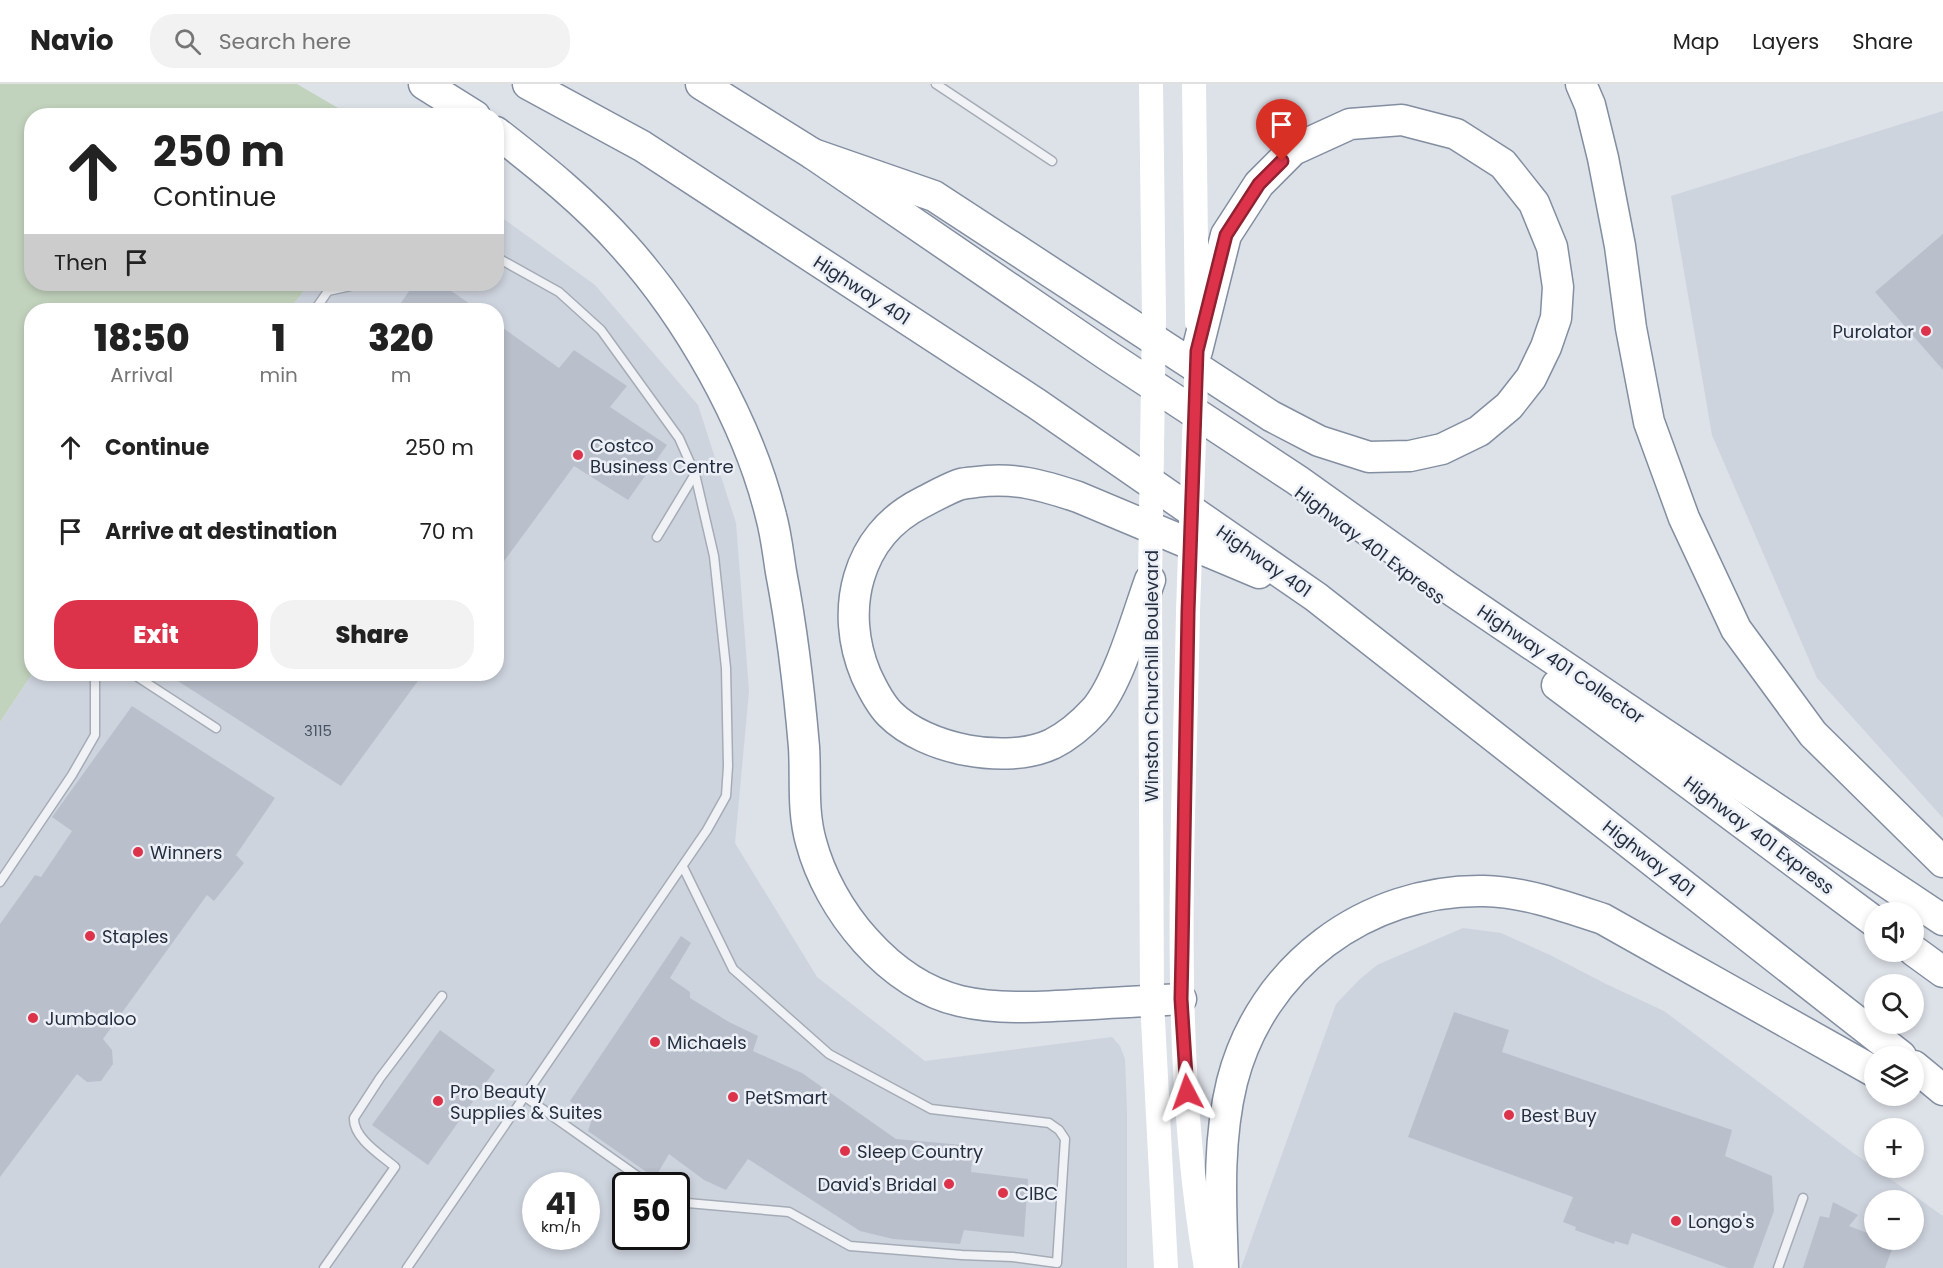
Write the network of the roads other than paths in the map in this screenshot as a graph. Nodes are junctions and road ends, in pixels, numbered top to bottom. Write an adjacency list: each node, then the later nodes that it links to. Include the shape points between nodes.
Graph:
1 (424, 84): 8 (highway)
2 (528, 84): 18 (highway, Highway 401, via 652,153 1037,404)
3 (701, 84): 10 (highway)
4 (936, 84): 11 (lane)
5 (1151, 84): 17 (main road, Winston Churchill Boulevard, bridge, via 1154,316)
6 (1194, 84): 13 (main road, Winston Churchill Boulevard)
7 (1581, 84): 22 (highway, via 1603,158 1649,422 1688,528 1736,629 1813,734)
8 (462, 108)
9 (504, 138): 31 (highway, via 586,207 625,246 664,296 714,376 751,453 771,516 790,619 804,750 803,796 811,842 829,888 844,912 892,966 926,989 960,1001 1000,1006)
10 (813, 154): 13 (highway, via 934,196 1271,416 1318,441 1369,457 1410,456 1442,449 1479,431 1509,406 1531,378 1557,318 1558,287 1552,247 1534,203 1503,164 1456,134 1402,120 1350,124 1293,150 1259,184 1226,235); 14 (highway)
11 (1053, 160)
12 (504, 261): 15 (lane, via 559,292 601,330 679,438)
13 (1197, 351): 30 (main road, Winston Churchill Boulevard, bridge)
14 (1182, 405): 25 (highway, Highway 401 Express); 26 (highway, Highway 401 Collector)
15 (695, 474): 16 (lane); 23 (lane, via 714,556 723,631 728,766 726,796)
16 (657, 537)
17 (1150, 580): 18 (highway, via 1124,652 1095,710 1052,744 1021,753 993,753 932,741 890,714 859,658 854,591 871,549 909,510 959,484 1019,480 1050,488); 31 (main road, Winston Churchill Boulevard)
18 (1316, 597): 32 (highway, Highway 401)
19 (95, 681): 24 (lane, via 95,735)
20 (144, 681): 21 (lane)
21 (216, 728)
22 (1943, 862)
23 (683, 867): 36 (lane); 42 (lane, via 733,969 829,1054 931,1109 1049,1123 1059,1130 1065,1139)
24 (0, 882)
25 (1864, 914)
26 (1943, 920)
27 (1924, 958): 28 (highway)
28 (1943, 972)
29 (442, 996): 43 (lane, via 354,1118 356,1130 365,1141 395,1167)
30 (1181, 999): 31 (highway); 46 (main road, Winston Churchill Boulevard)
31 (1152, 1001): 45 (main road, Winston Churchill Boulevard)
32 (1888, 1046)
33 (1864, 1066): 47 (highway, via 1603,919 1554,903 1485,891 1439,893 1394,904 1351,925 1314,951 1269,1000 1246,1042 1231,1089 1221,1159)
34 (1924, 1074): 35 (highway)
35 (1943, 1090)
36 (524, 1096): 39 (lane); 44 (lane)
37 (1924, 1100): 38 (highway)
38 (1943, 1110)
39 (632, 1172)
40 (1803, 1198): 48 (lane)
41 (690, 1204): 42 (lane, via 789,1212 850,1246 1013,1257)
42 (1057, 1266)
43 (324, 1268)
44 (407, 1268)
45 (1166, 1268)
46 (1206, 1268)
47 (1223, 1268)
48 (1778, 1268)

